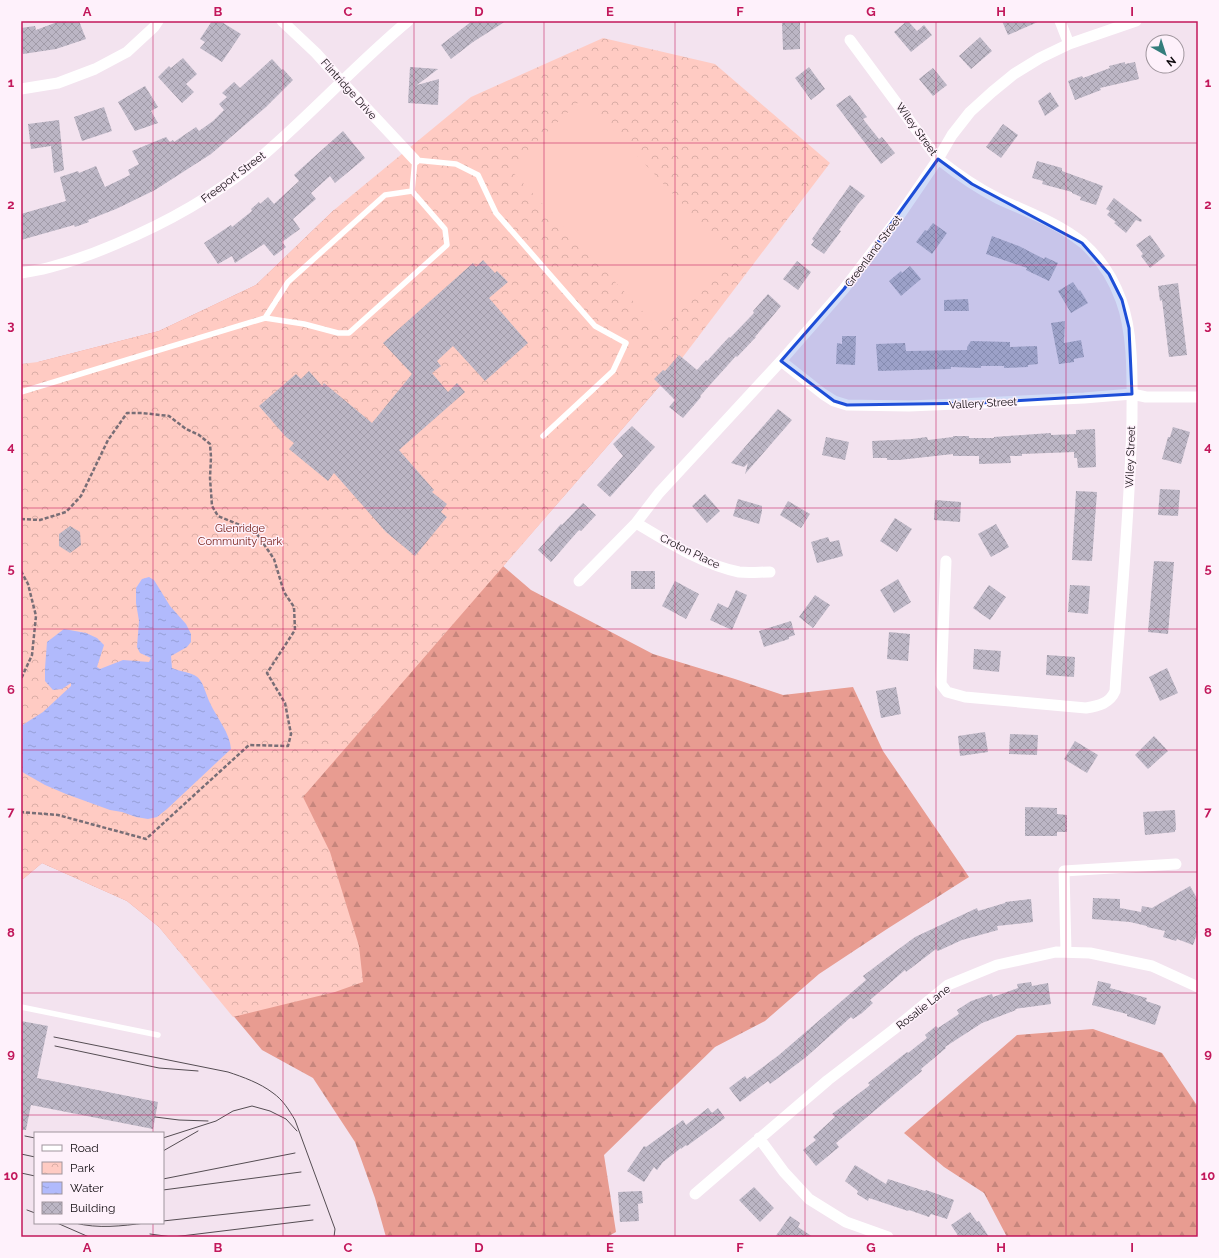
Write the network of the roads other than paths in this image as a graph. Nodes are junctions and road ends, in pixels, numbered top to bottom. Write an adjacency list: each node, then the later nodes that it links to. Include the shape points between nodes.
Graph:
1 (158, 21): 9 (street, via 127,52 95,70 58,83)
2 (282, 21): 8 (street, Flintridge Drive)
3 (408, 21): 8 (street, Freeport Street)
4 (1060, 21): 7 (street)
5 (1136, 21): 7 (street, Greenland Street)
6 (850, 40): 10 (street, Wiley Street)
7 (1069, 44): 10 (street, Greenland Street, via 1014,74 992,92 970,112)
8 (342, 82): 11 (street, Flintridge Drive); 13 (street, Freeport Street, via 254,163 191,207 95,253 50,268)
9 (21, 89)
10 (938, 159): 15 (street, Greenland Street, via 895,222 844,289); 17 (street, Wiley Street, via 972,184 1065,231 1093,254 1109,274 1122,300 1129,328)
11 (415, 160): 12 (lane); 19 (lane, via 456,164 478,175 501,219 595,326 626,344 613,370)
12 (412, 191): 14 (lane, via 385,195 288,282); 14 (lane, via 445,229 447,246 349,333)
13 (21, 273)
14 (265, 318): 16 (lane)
15 (781, 360): 17 (street, Vallery Street, via 823,394 847,405 980,404); 20 (street, Greenland Street, via 664,487)
16 (21, 392)
17 (1132, 394): 18 (street, Vallery Street, via 1146,397); 21 (street, Wiley Street, via 1131,464 1116,683 1112,697 1096,707 1086,708 965,697 947,692 941,684)
18 (1198, 397)
19 (543, 436)
20 (636, 523): 22 (street, Croton Place, via 719,566 740,572); 23 (street, Greenland Street)
21 (946, 561)
22 (770, 572)
23 (579, 581)
24 (1176, 864): 25 (street, via 1064,871)
25 (1066, 952): 26 (street, Rosalie Lane, via 1090,953 1152,966); 29 (street, Rosalie Lane, via 997,965 948,986 828,1080)
26 (1197, 984)
27 (21, 1007): 28 (lane)
28 (158, 1035)
29 (760, 1138): 30 (street, Rosalie Lane); 31 (street, via 784,1172 810,1199 846,1222)
30 (695, 1194)
31 (888, 1237)

